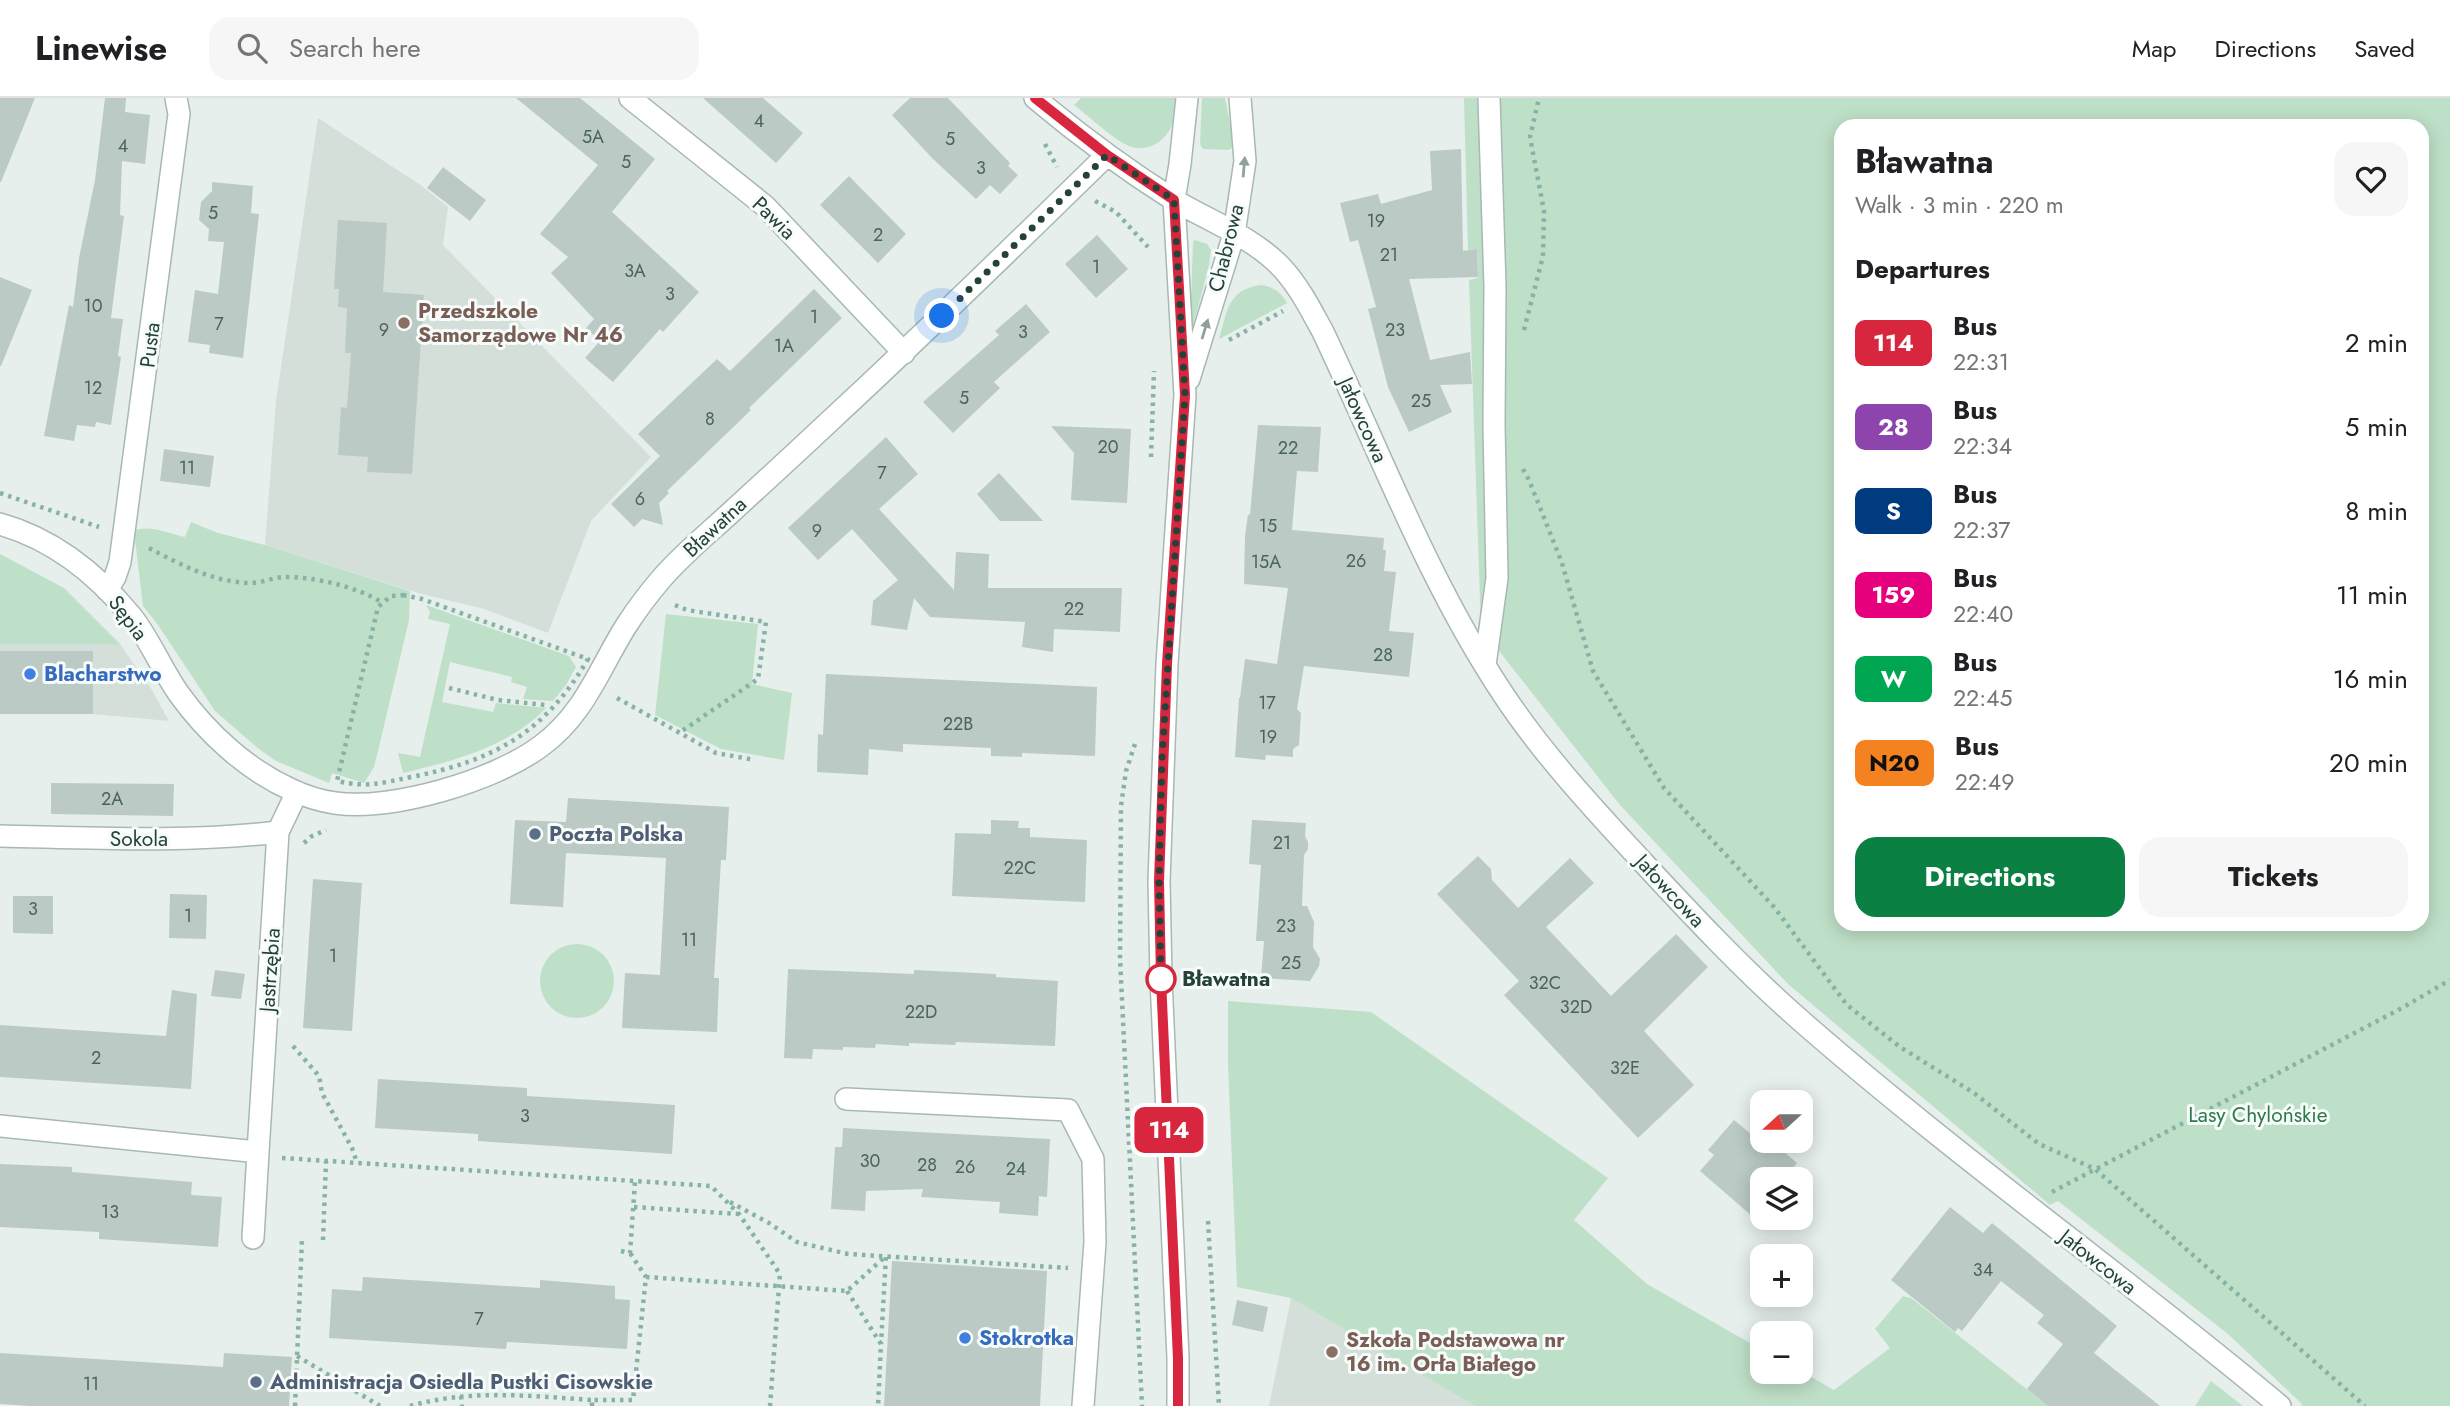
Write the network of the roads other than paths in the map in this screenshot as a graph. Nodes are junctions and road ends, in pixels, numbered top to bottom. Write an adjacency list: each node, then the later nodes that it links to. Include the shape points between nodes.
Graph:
1 (176, 98): 13 (street, Pusta, via 179,114 120,562)
2 (630, 98): 10 (street, Pawia, via 765,206)
3 (1035, 98): 7 (street, Jałowcowa)
4 (1187, 98): 8 (street, Chabrowa)
5 (1240, 98): 9 (street, Chabrowa, one-way to 5, via 1245,161)
6 (1489, 98): 14 (street, via 1497,578)
7 (1107, 155): 8 (street, Jałowcowa); 10 (street, Bławatna)
8 (1174, 200): 9 (street, Jałowcowa); 11 (street, Chabrowa)
9 (1234, 234): 11 (street, Chabrowa, one-way to 9); 14 (street, Jałowcowa, via 1282,268 1306,299 1434,576)
10 (904, 353): 15 (street, Bławatna, via 663,577 625,627 578,711 540,747 448,788 379,803 335,803)
11 (1185, 395): 23 (street, Chabrowa, via 1167,664 1159,881)
12 (0, 524): 13 (street, Sępia, via 59,548)
13 (107, 590): 15 (street, Sępia, via 134,620 179,693 206,725 256,769)
14 (1485, 665): 24 (street, Jałowcowa, via 1548,755 1692,916 1796,1016 1877,1086)
15 (297, 792): 16 (street, Jastrzębia)
16 (278, 832): 17 (street, Sokola, via 233,838); 20 (street, Jastrzębia)
17 (0, 836)
18 (846, 1099): 22 (street, via 1068,1110 1093,1159 1095,1242)
19 (0, 1126): 20 (street)
20 (258, 1152): 21 (street, Jastrzębia)
21 (253, 1238)
22 (1083, 1406)
23 (1178, 1406)
24 (2280, 1406)

